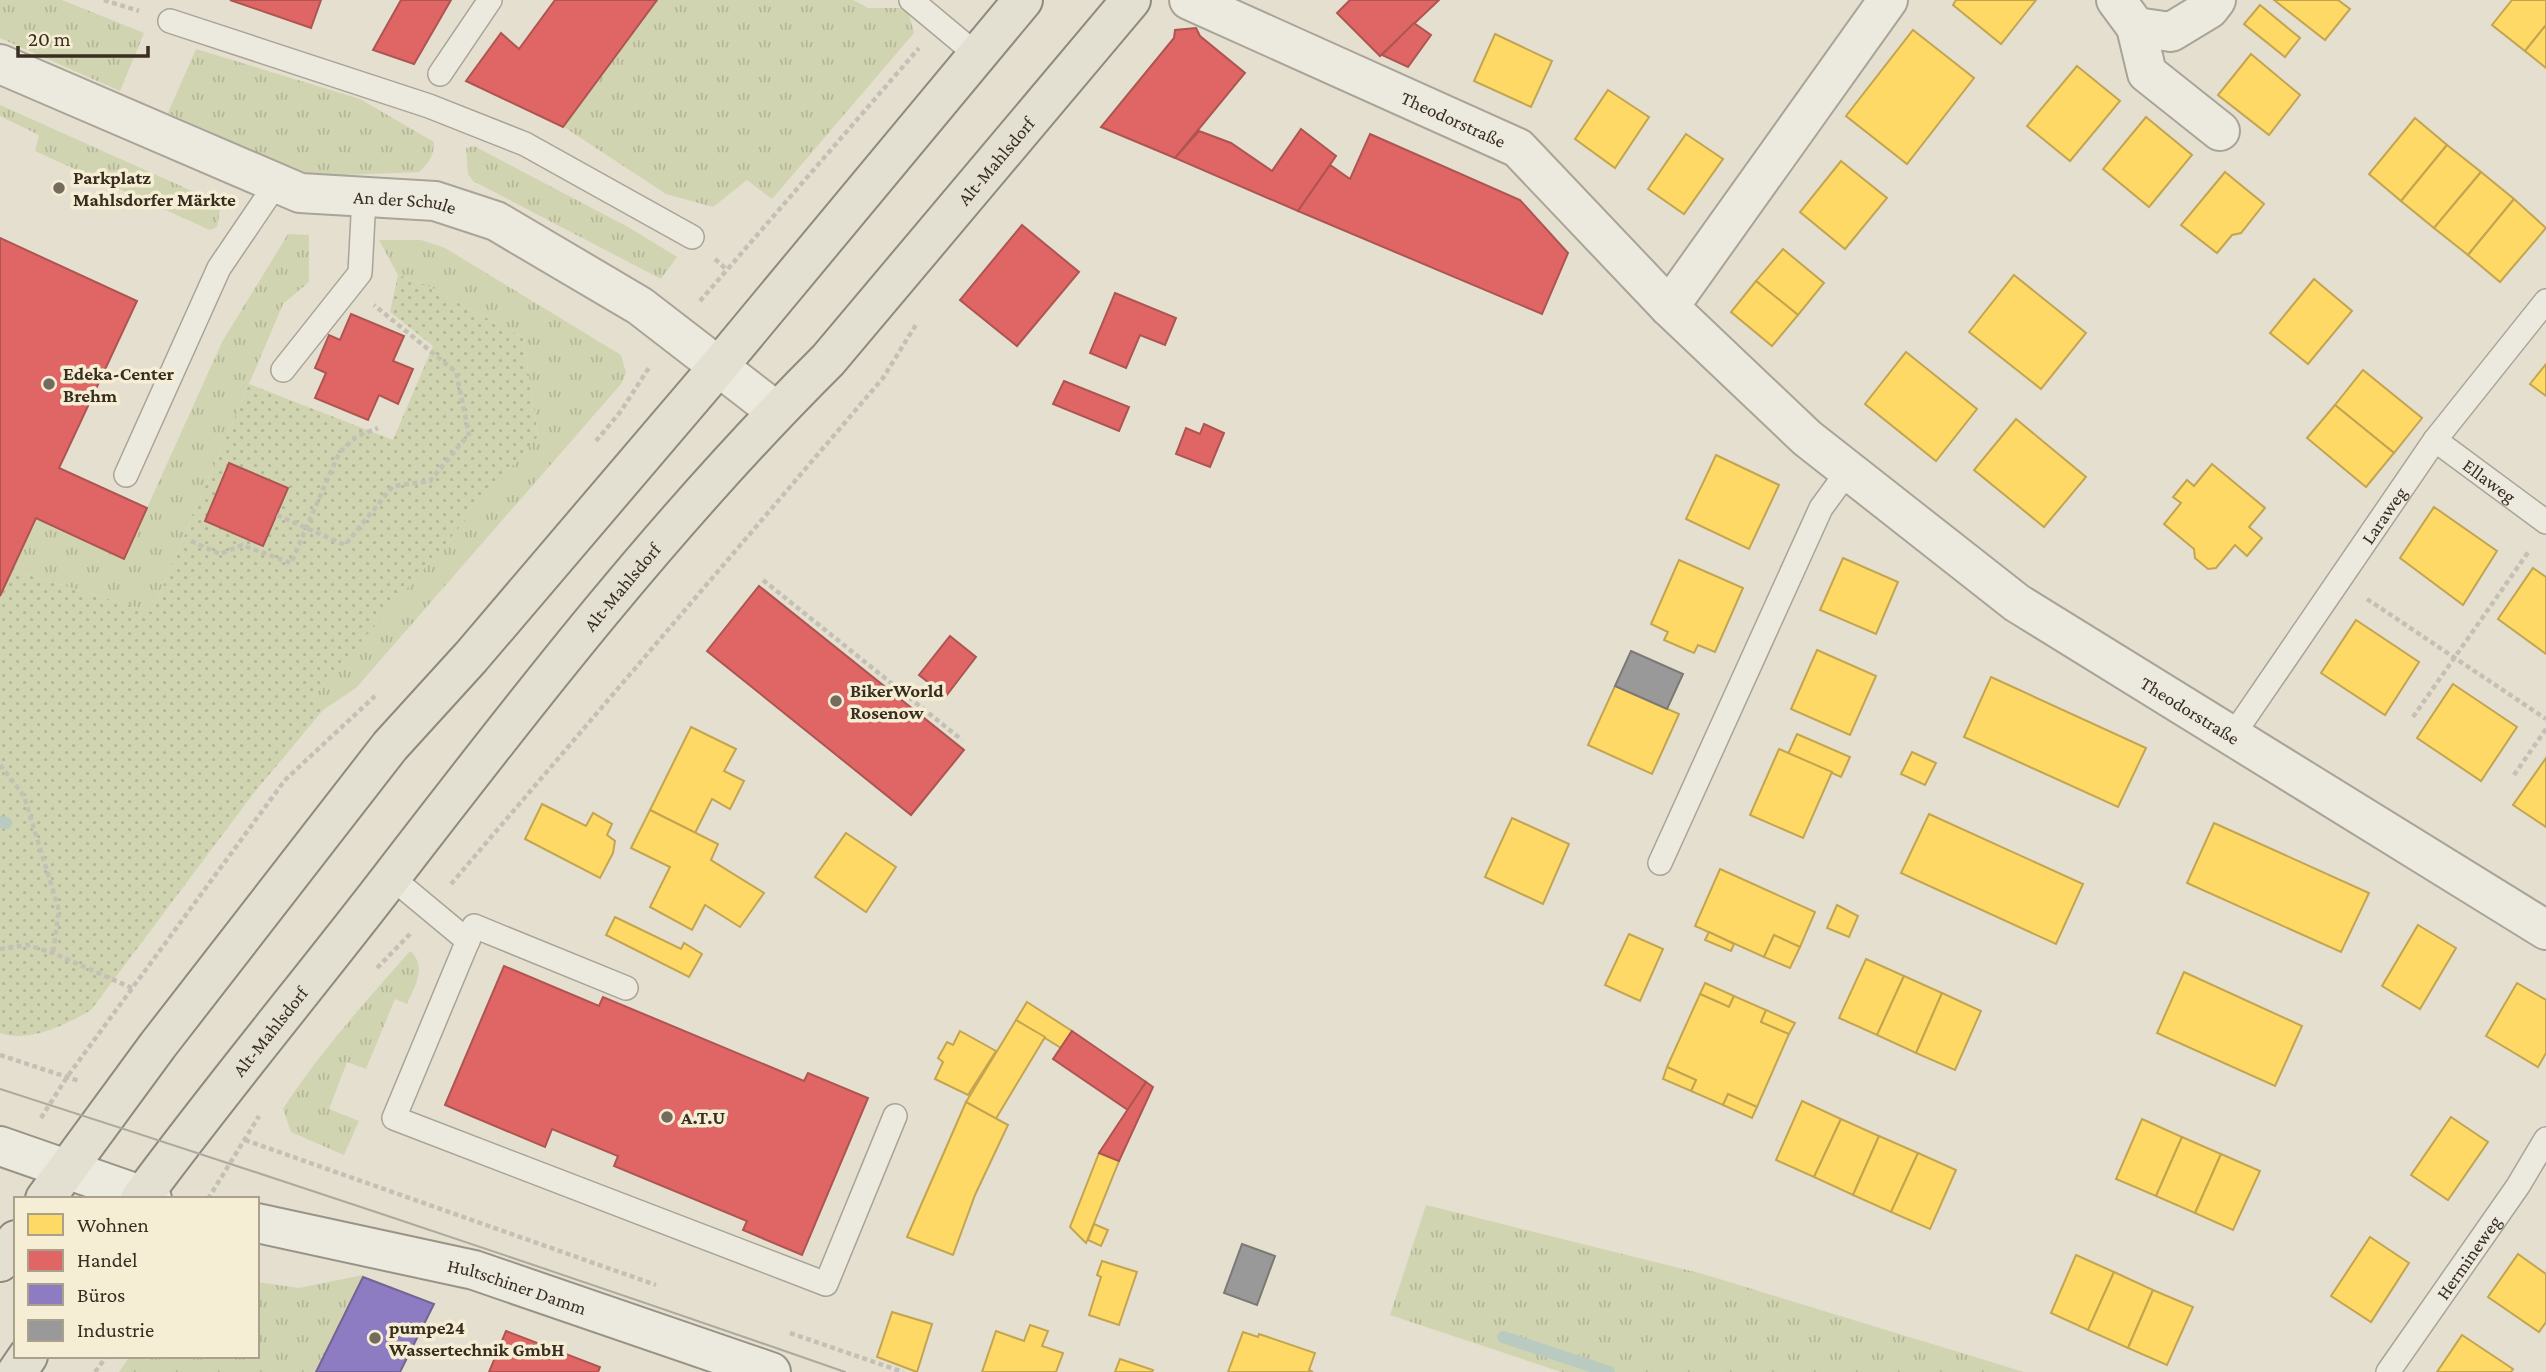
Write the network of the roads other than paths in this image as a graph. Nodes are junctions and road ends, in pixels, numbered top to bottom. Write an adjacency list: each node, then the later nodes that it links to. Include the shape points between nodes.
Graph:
1 (490, 0): 12 (lane)
2 (911, 0): 10 (lane)
3 (1023, 0): 10 (main road)
4 (1130, 0): 21 (main road, Alt-Mahlsdorf, via 828,360)
5 (1189, 0): 18 (street, Theodorstraße, via 1518,148)
6 (1888, 0): 18 (street)
7 (2216, 0): 8 (street, via 2171,32)
8 (2126, 14): 13 (street, via 2147,73)
9 (170, 21): 16 (lane, via 459,117 525,144)
10 (977, 55): 19 (main road)
11 (0, 64): 14 (street, An der Schule)
12 (440, 74)
13 (2220, 131)
14 (275, 184): 15 (street, An der Schule, via 300,192); 24 (lane, via 219,268)
15 (364, 197): 19 (street, An der Schule, via 435,201 496,221 640,306); 20 (lane, via 359,272)
16 (692, 237)
17 (2546, 301): 22 (lane, Laraweg)
18 (1669, 307): 23 (street, Theodorstraße)
19 (719, 366): 21 (street, An der Schule); 35 (main road, via 382,756)
20 (284, 370)
21 (776, 411): 28 (main road, Alt-Mahlsdorf, via 511,720)
22 (2435, 440): 25 (lane, Ellaweg); 26 (lane, Laraweg)
23 (1847, 471): 26 (street, Theodorstraße, via 2017,603); 27 (lane, via 1821,508)
24 (126, 475)
25 (2546, 522)
26 (2231, 738): 29 (street, Theodorstraße)
27 (1660, 863)
28 (391, 877): 30 (lane); 37 (main road, Alt-Mahlsdorf)
29 (2546, 930)
30 (468, 941): 31 (lane, via 474,926); 32 (lane, via 394,1118 826,1284)
31 (626, 988)
32 (895, 1116)
33 (2546, 1139): 42 (lane, Hermineweg)
34 (10, 1149): 35 (street)
35 (56, 1184): 36 (street)
36 (138, 1197)
37 (145, 1197)
38 (259, 1223): 41 (street, Hultschiner Damm, via 474,1270)
39 (14, 1243): 40 (main road)
40 (0, 1262)
41 (771, 1372)
42 (2388, 1372)

